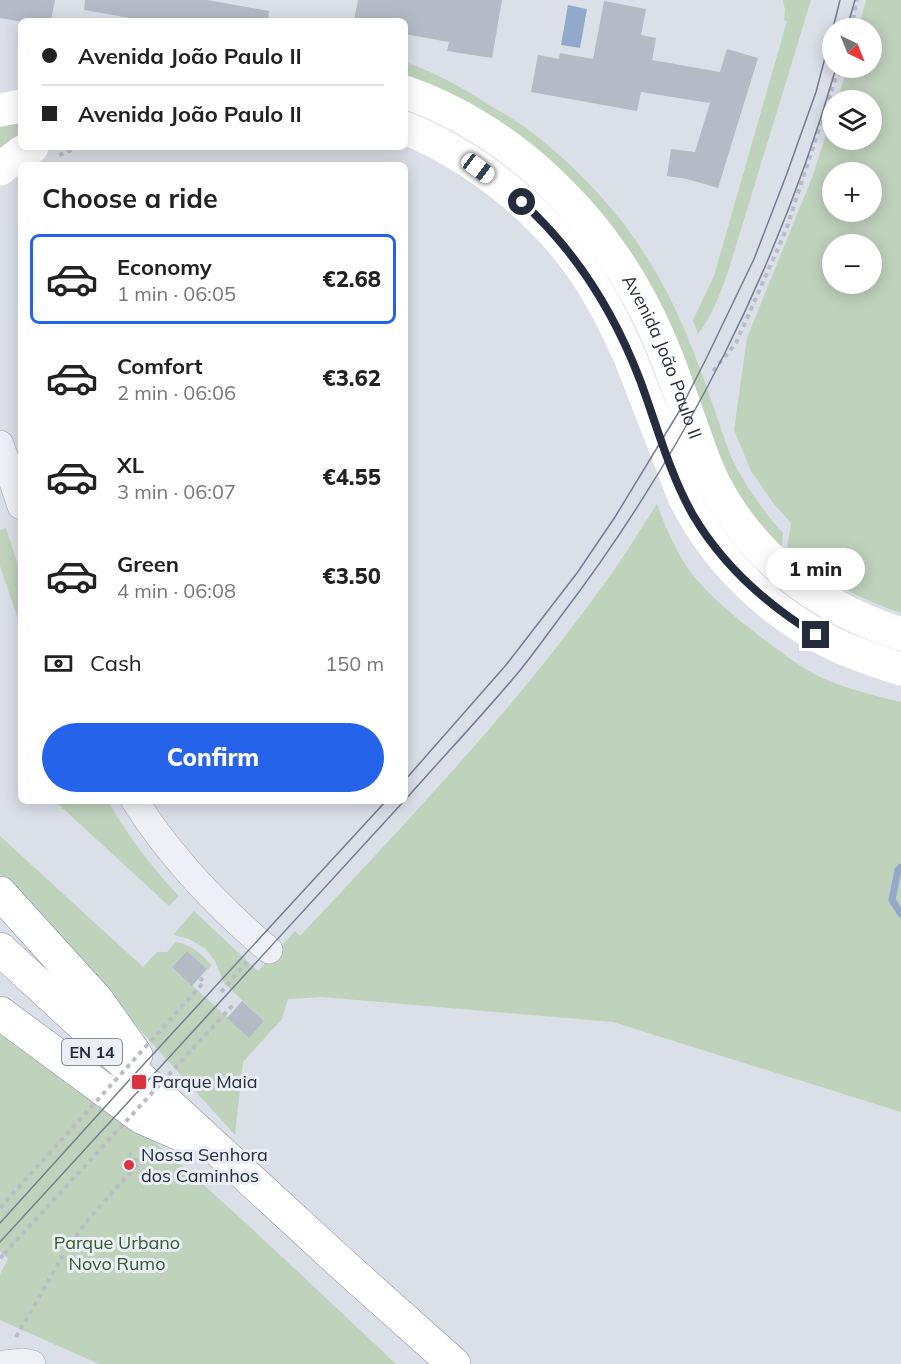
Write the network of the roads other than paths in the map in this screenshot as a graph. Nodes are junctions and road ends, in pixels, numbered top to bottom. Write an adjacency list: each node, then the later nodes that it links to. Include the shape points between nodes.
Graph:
1 (408, 93): 9 (main road, Avenida João Paulo II, via 497,140 570,201 601,237 647,312 711,476 732,514 760,549 798,582 828,603)
2 (18, 107): 3 (main road)
3 (0, 110)
4 (408, 130): 10 (main road, Avenida João Paulo II, via 457,155 504,187 541,220 584,271 627,349 685,499 724,559 790,619 837,646)
5 (26, 150): 6 (main road)
6 (0, 169)
7 (0, 444): 8 (street)
8 (18, 497)
9 (901, 634)
10 (901, 669)
11 (137, 804): 14 (street, via 161,840 222,907)
12 (0, 893): 17 (main road, via 97,1000)
13 (0, 949): 17 (main road, EN 14)
14 (258, 956)
15 (0, 968): 17 (main road, EN 14)
16 (0, 1014): 17 (main road, via 141,1117)
17 (179, 1122): 20 (main road, EN 14); 21 (main road, EN 14)
18 (5, 1364): 19 (street)
19 (32, 1364)
20 (431, 1364)
21 (454, 1364)

